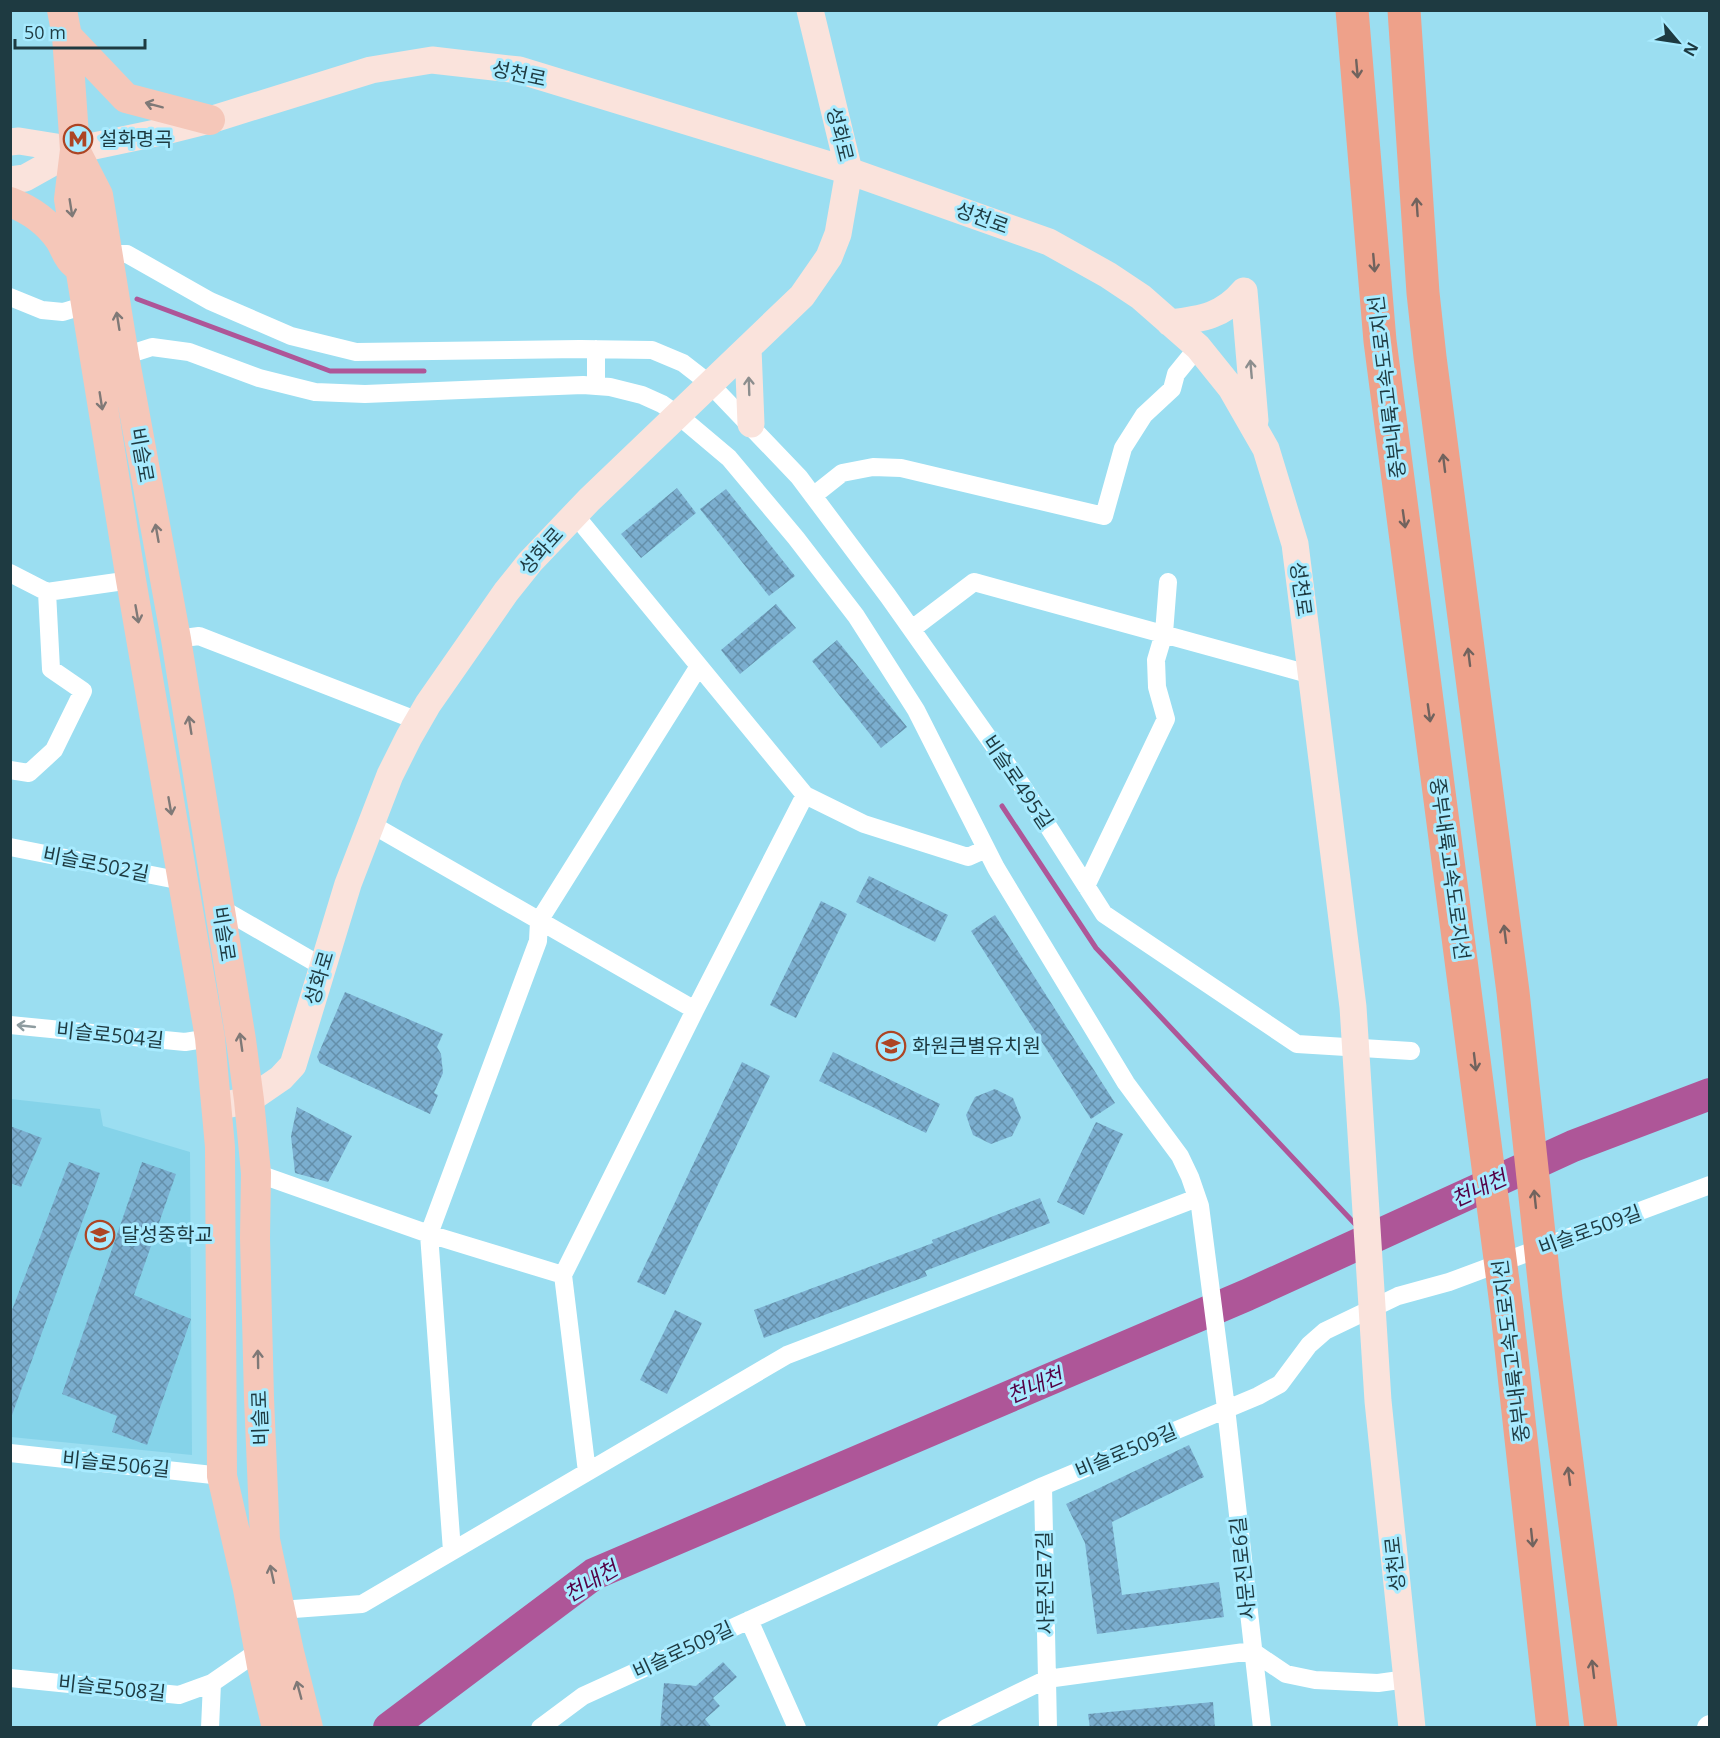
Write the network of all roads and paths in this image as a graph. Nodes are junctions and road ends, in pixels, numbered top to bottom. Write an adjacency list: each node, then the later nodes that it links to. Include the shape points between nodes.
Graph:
1 (810, 10): 8 (main road, 성화로)
2 (1352, 10): 84 (highway, 중부내륙고속도로지선, one-way to 84, via 1380,341 1507,1312)
3 (1404, 10): 85 (highway, one-way to 3, via 1546,1299 1513,992 1423,292)
4 (65, 23): 5 (main road, one-way to 4, via 126,98); 7 (main road, 비슬로)
5 (210, 120): 7 (main road, 성천로); 8 (main road, 성천로, via 371,70 432,60 519,70)
6 (10, 142): 7 (main road)
7 (75, 150): 9 (main road, via 25,178); 11 (main road, 비슬로, via 98,195)
8 (849, 171): 14 (main road, 성천로, via 1048,242 1116,280); 16 (main road, 성화로, via 838,234 829,257 802,296)
9 (10, 180)
10 (10, 202): 11 (main road, one-way to 11, via 31,210 50,227 70,261)
11 (89, 259): 13 (main road, 비슬로); 17 (street, 비슬로495길, via 127,254 210,301 291,336 356,352); 18 (main road, 비슬로, one-way to 11)
12 (10, 297): 13 (street, via 42,310 63,312)
13 (86, 305): 27 (main road, 비슬로, one-way to 27)
14 (1170, 323): 15 (main road, 성천로); 23 (main road, one-way to 14, via 1244,291 1218,313)
15 (1198, 347): 23 (main road, 성천로); 24 (street, via 1176,374 1172,389 1144,415 1123,448 1104,516 901,468 873,467 842,473)
16 (748, 348): 19 (main road, 성화로); 22 (main road, one-way to 16)
17 (596, 349): 19 (street, 비슬로495길, via 652,350 683,363); 20 (street)
18 (124, 356): 20 (street, 사문진로6길, via 152,347 189,352 259,378 315,392 365,394); 32 (main road, 비슬로, one-way to 18)
19 (710, 384): 21 (main road, 성화로); 22 (street, 비슬로495길)
20 (596, 386): 21 (street, 사문진로6길, via 642,395)
21 (678, 415): 25 (main road, 성화로); 40 (street, 사문진로6길, via 729,458 856,616 916,710)
22 (751, 424): 24 (street, 비슬로495길)
23 (1256, 428): 34 (main road, 성천로, via 1295,544)
24 (813, 496): 30 (street, 비슬로495길)
25 (574, 515): 33 (street); 35 (main road, 성화로, via 506,592)
26 (10, 573): 29 (street)
27 (131, 580): 29 (street); 41 (main road, 비슬로, one-way to 41)
28 (1168, 582): 31 (street)
29 (47, 592): 36 (street, via 51,669 83,691 54,750 29,773)
30 (912, 629): 31 (street, via 974,582); 42 (street, 비슬로495길, via 1023,787)
31 (1164, 633): 34 (street); 42 (street, via 1156,660 1157,687 1166,719)
32 (176, 639): 35 (street, via 199,636); 43 (main road, 비슬로, one-way to 32)
33 (699, 666): 37 (street); 44 (street)
34 (1312, 675): 73 (main road, 성천로, via 1353,1007 1378,1401)
35 (418, 721): 38 (main road, 성화로, via 390,775)
36 (10, 771)
37 (805, 795): 40 (street, via 864,824 968,857); 48 (street)
38 (371, 824): 44 (street); 45 (main road, 성화로)
39 (10, 847): 41 (street, 비슬로502길)
40 (986, 849): 57 (street, 사문진로6길, via 1126,1083 1180,1156)
41 (182, 881): 47 (main road, 비슬로)
42 (1086, 886): 51 (street, 비슬로495길, via 1104,914 1297,1044)
43 (219, 907): 45 (street); 46 (main road, 비슬로)
44 (539, 921): 48 (street); 58 (street, via 537,941)
45 (323, 967): 52 (main road, 성화로, via 293,1065 282,1078)
46 (232, 987): 47 (main road); 52 (main road, 비슬로, one-way to 46)
47 (202, 993): 50 (main road, 비슬로)
48 (695, 1010): 60 (street)
49 (10, 1025): 50 (street, 비슬로504길, one-way to 49, via 185,1042)
50 (210, 1038): 53 (main road, 비슬로)
51 (1411, 1051)
52 (249, 1100): 53 (main road, 성화로); 54 (main road, 비슬로)
53 (216, 1107): 56 (main road, 비슬로)
54 (256, 1173): 58 (street); 59 (main road, 비슬로)
55 (1710, 1185): 61 (street, 비슬로509길, via 1449,1282 1398,1296 1325,1331 1309,1345 1280,1384 1258,1396)
56 (220, 1190): 59 (main road, via 239,1193 245,1222); 64 (main road, 비슬로)
57 (1199, 1202): 61 (street, 사문진로6길); 63 (street, via 787,1355)
58 (429, 1234): 60 (street); 66 (street)
59 (255, 1238): 67 (main road, 비슬로, one-way to 59, via 265,1540)
60 (564, 1275): 63 (street)
61 (1225, 1403): 65 (street, 비슬로509길); 69 (street, 사문진로6길)
62 (10, 1453): 64 (street, 비슬로506길)
63 (587, 1472): 66 (street)
64 (222, 1476): 70 (main road, 비슬로)
65 (1043, 1486): 68 (street, 비슬로509길); 72 (street, 사문진로7길)
66 (452, 1551): 67 (street, via 362,1604)
67 (280, 1610): 77 (main road, 비슬로, one-way to 67)
68 (749, 1620): 78 (street, 비슬로509길, via 583,1696); 79 (street)
69 (1252, 1651): 72 (street); 73 (street, via 1286,1674 1315,1680 1378,1683); 82 (street, 사문진로6길)
70 (261, 1658): 74 (street, 비슬로508길); 76 (main road, 비슬로)
71 (10, 1678): 74 (street, 비슬로508길, via 179,1695)
72 (1047, 1679): 80 (street); 81 (street, 사문진로7길)
73 (1407, 1679): 83 (main road, 성천로)
74 (212, 1683): 75 (street)
75 (210, 1728)
76 (277, 1728)
77 (308, 1728)
78 (540, 1728)
79 (797, 1728)
80 (946, 1728)
81 (1048, 1728)
82 (1262, 1728)
83 (1412, 1728)
84 (1553, 1728)
85 (1601, 1728)

